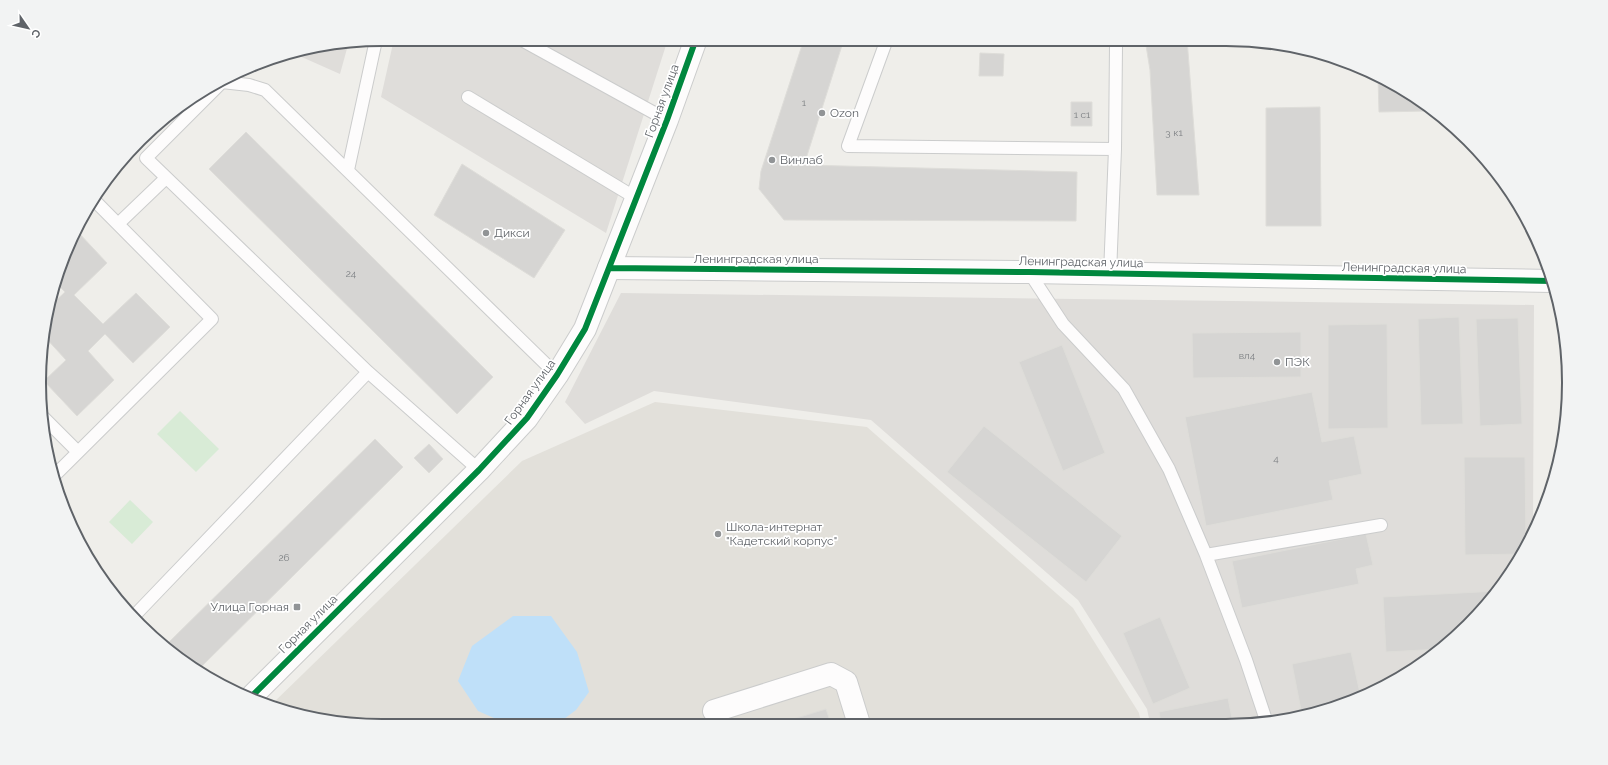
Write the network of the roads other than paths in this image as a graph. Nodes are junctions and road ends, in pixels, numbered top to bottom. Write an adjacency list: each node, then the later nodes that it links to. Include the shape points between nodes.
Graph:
1 (375, 46): 11 (lane)
2 (533, 46): 9 (lane)
3 (691, 46): 9 (street, Горная улица)
4 (884, 46): 10 (lane, via 848,146)
5 (1116, 46): 10 (lane)
6 (231, 83): 11 (lane, via 260,88 270,94)
7 (209, 95): 12 (lane, via 146,158)
8 (468, 97): 13 (lane)
9 (667, 120): 13 (street, Горная улица)
10 (1115, 149): 18 (lane)
11 (348, 170): 21 (lane)
12 (166, 178): 15 (lane); 20 (lane)
13 (636, 198): 16 (street, Горная улица)
14 (98, 204): 15 (lane)
15 (118, 224): 23 (lane, via 212,319)
16 (609, 268): 17 (street, Ленинградская улица); 21 (street, Горная улица, via 585,330)
17 (1029, 272): 18 (street, Ленинградская улица); 27 (lane, via 1063,324 1124,389 1169,469)
18 (1110, 274): 19 (street, Ленинградская улица)
19 (1546, 281)
20 (368, 372): 24 (lane); 28 (lane)
21 (557, 375): 24 (street, Горная улица, via 527,418)
22 (49, 423): 23 (lane)
23 (78, 452): 25 (lane)
24 (479, 470): 29 (street, Горная улица)
25 (58, 472)
26 (1382, 525): 27 (lane)
27 (1206, 555): 31 (lane)
28 (138, 612)
29 (255, 693)
30 (714, 711): 32 (street, via 831,674 846,682)
31 (1265, 716)
32 (857, 719)

